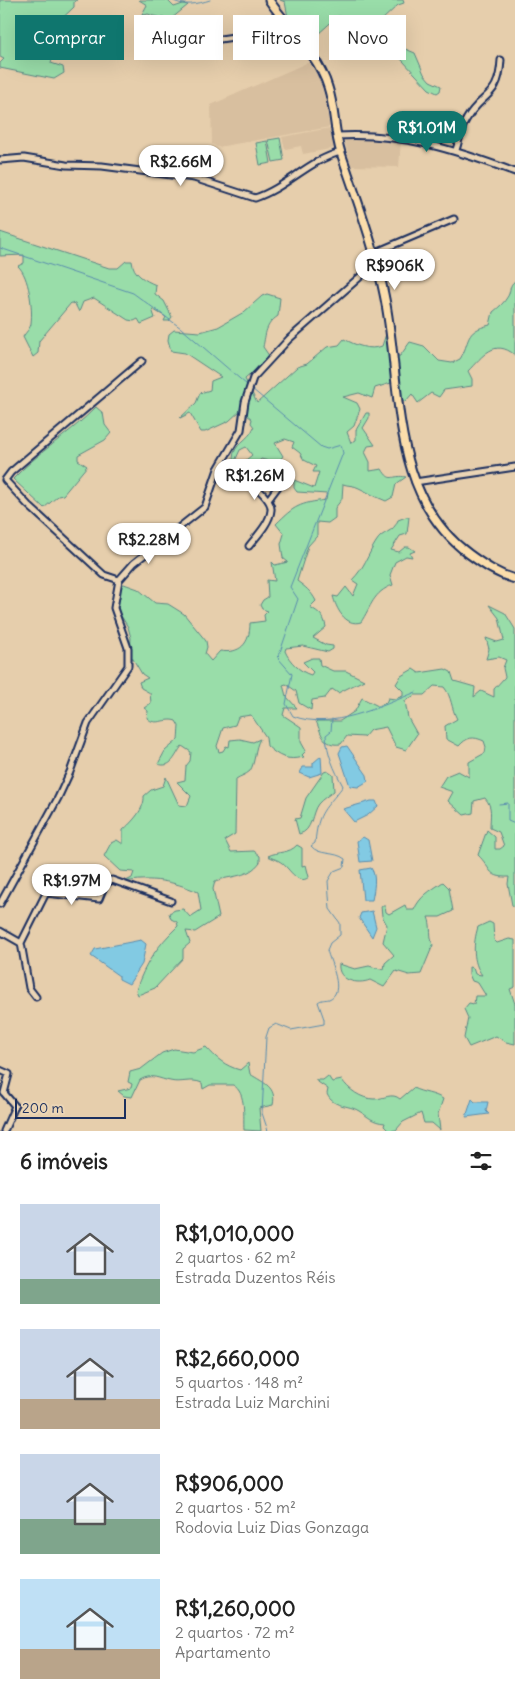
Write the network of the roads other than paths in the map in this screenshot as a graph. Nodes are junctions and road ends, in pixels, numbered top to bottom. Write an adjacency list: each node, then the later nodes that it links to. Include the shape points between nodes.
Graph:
1 (269, 0): 2 (main road)
2 (279, 15)
3 (315, 60): 5 (main road, via 331,98)
4 (501, 60): 6 (street, via 500,77 493,92 465,120)
5 (337, 136): 6 (street, via 381,135); 7 (main road)
6 (456, 150): 9 (street)
7 (341, 152): 8 (street, via 255,198 194,178 24,158); 11 (main road)
8 (0, 160)
9 (515, 172)
10 (454, 219): 11 (street)
11 (374, 252): 12 (main road)
12 (377, 262): 14 (street, via 289,339 253,378 245,402 242,430); 17 (main road, via 390,330 399,419)
13 (142, 361): 21 (street, via 5,480 104,575)
14 (222, 462): 18 (street); 21 (street, via 205,507 134,563)
15 (515, 467): 17 (street)
16 (288, 473): 18 (street)
17 (415, 482): 20 (main road, via 435,521 453,540 493,571)
18 (268, 500): 19 (street, via 272,509 270,515)
19 (249, 546)
20 (515, 579)
21 (119, 580): 23 (street, via 114,608 128,648 128,666 88,724 58,798)
22 (171, 901): 25 (street, via 112,880 105,884 99,899 47,893)
23 (0, 904)
24 (0, 932): 25 (street)
25 (21, 943): 26 (street, via 29,988)
26 (36, 996)
27 (0, 1070): 28 (street, via 9,1074 4,1093 16,1106)
28 (4, 1131)

